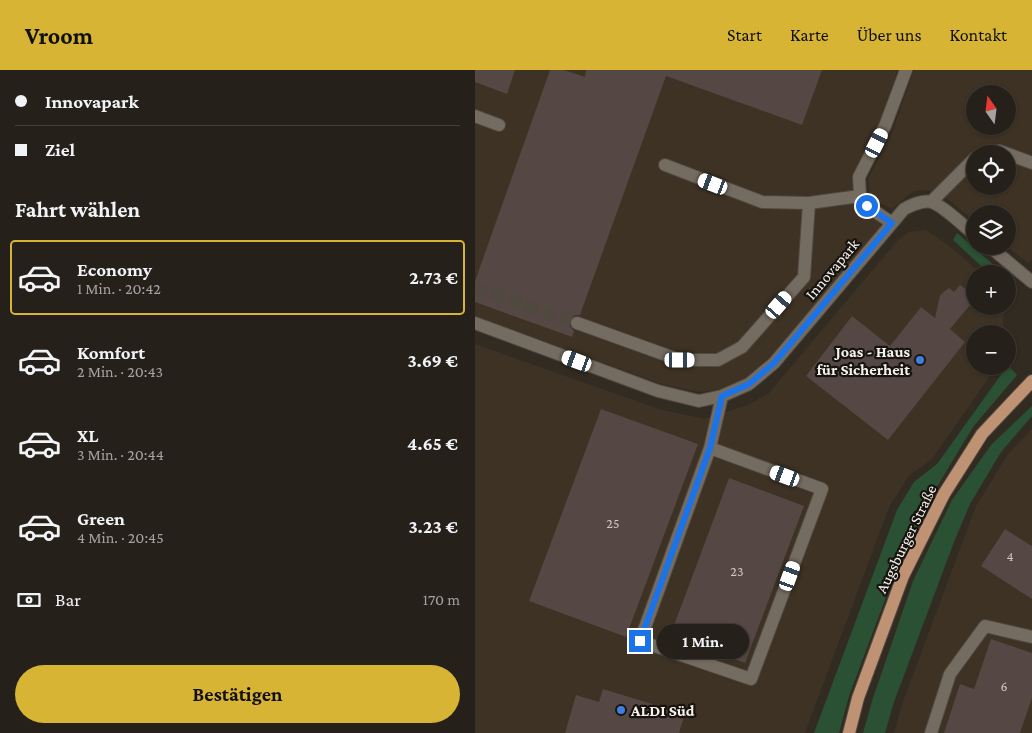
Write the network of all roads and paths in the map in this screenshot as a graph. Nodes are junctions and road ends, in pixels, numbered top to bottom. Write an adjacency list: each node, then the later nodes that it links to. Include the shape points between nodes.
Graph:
1 (906, 70): 8 (street, via 885,126 859,177)
2 (475, 116): 3 (street)
3 (499, 125)
4 (1016, 158): 5 (street)
5 (1032, 164)
6 (665, 165): 10 (street, via 762,202)
7 (966, 167): 9 (street)
8 (860, 196): 10 (street); 11 (street, via 867,206)
9 (931, 202): 11 (street, Innovapark, via 917,203 905,209); 12 (street)
10 (809, 203): 16 (street, via 804,277 742,347 719,360 680,360)
11 (892, 223): 18 (street, Innovapark, via 774,363 749,384)
12 (966, 228)
13 (1000, 255): 14 (street)
14 (1032, 282)
15 (475, 323): 18 (street, Innovapark, via 657,391 699,401)
16 (577, 323)
17 (1032, 380): 21 (main road, Augsburger Straße, via 982,434 944,494 903,576 858,698)
18 (722, 396): 19 (street)
19 (710, 448): 19 (street, via 822,489 751,680 640,641)
20 (1032, 637): 22 (street, via 985,626 950,674)
21 (849, 733)
22 (931, 733)

